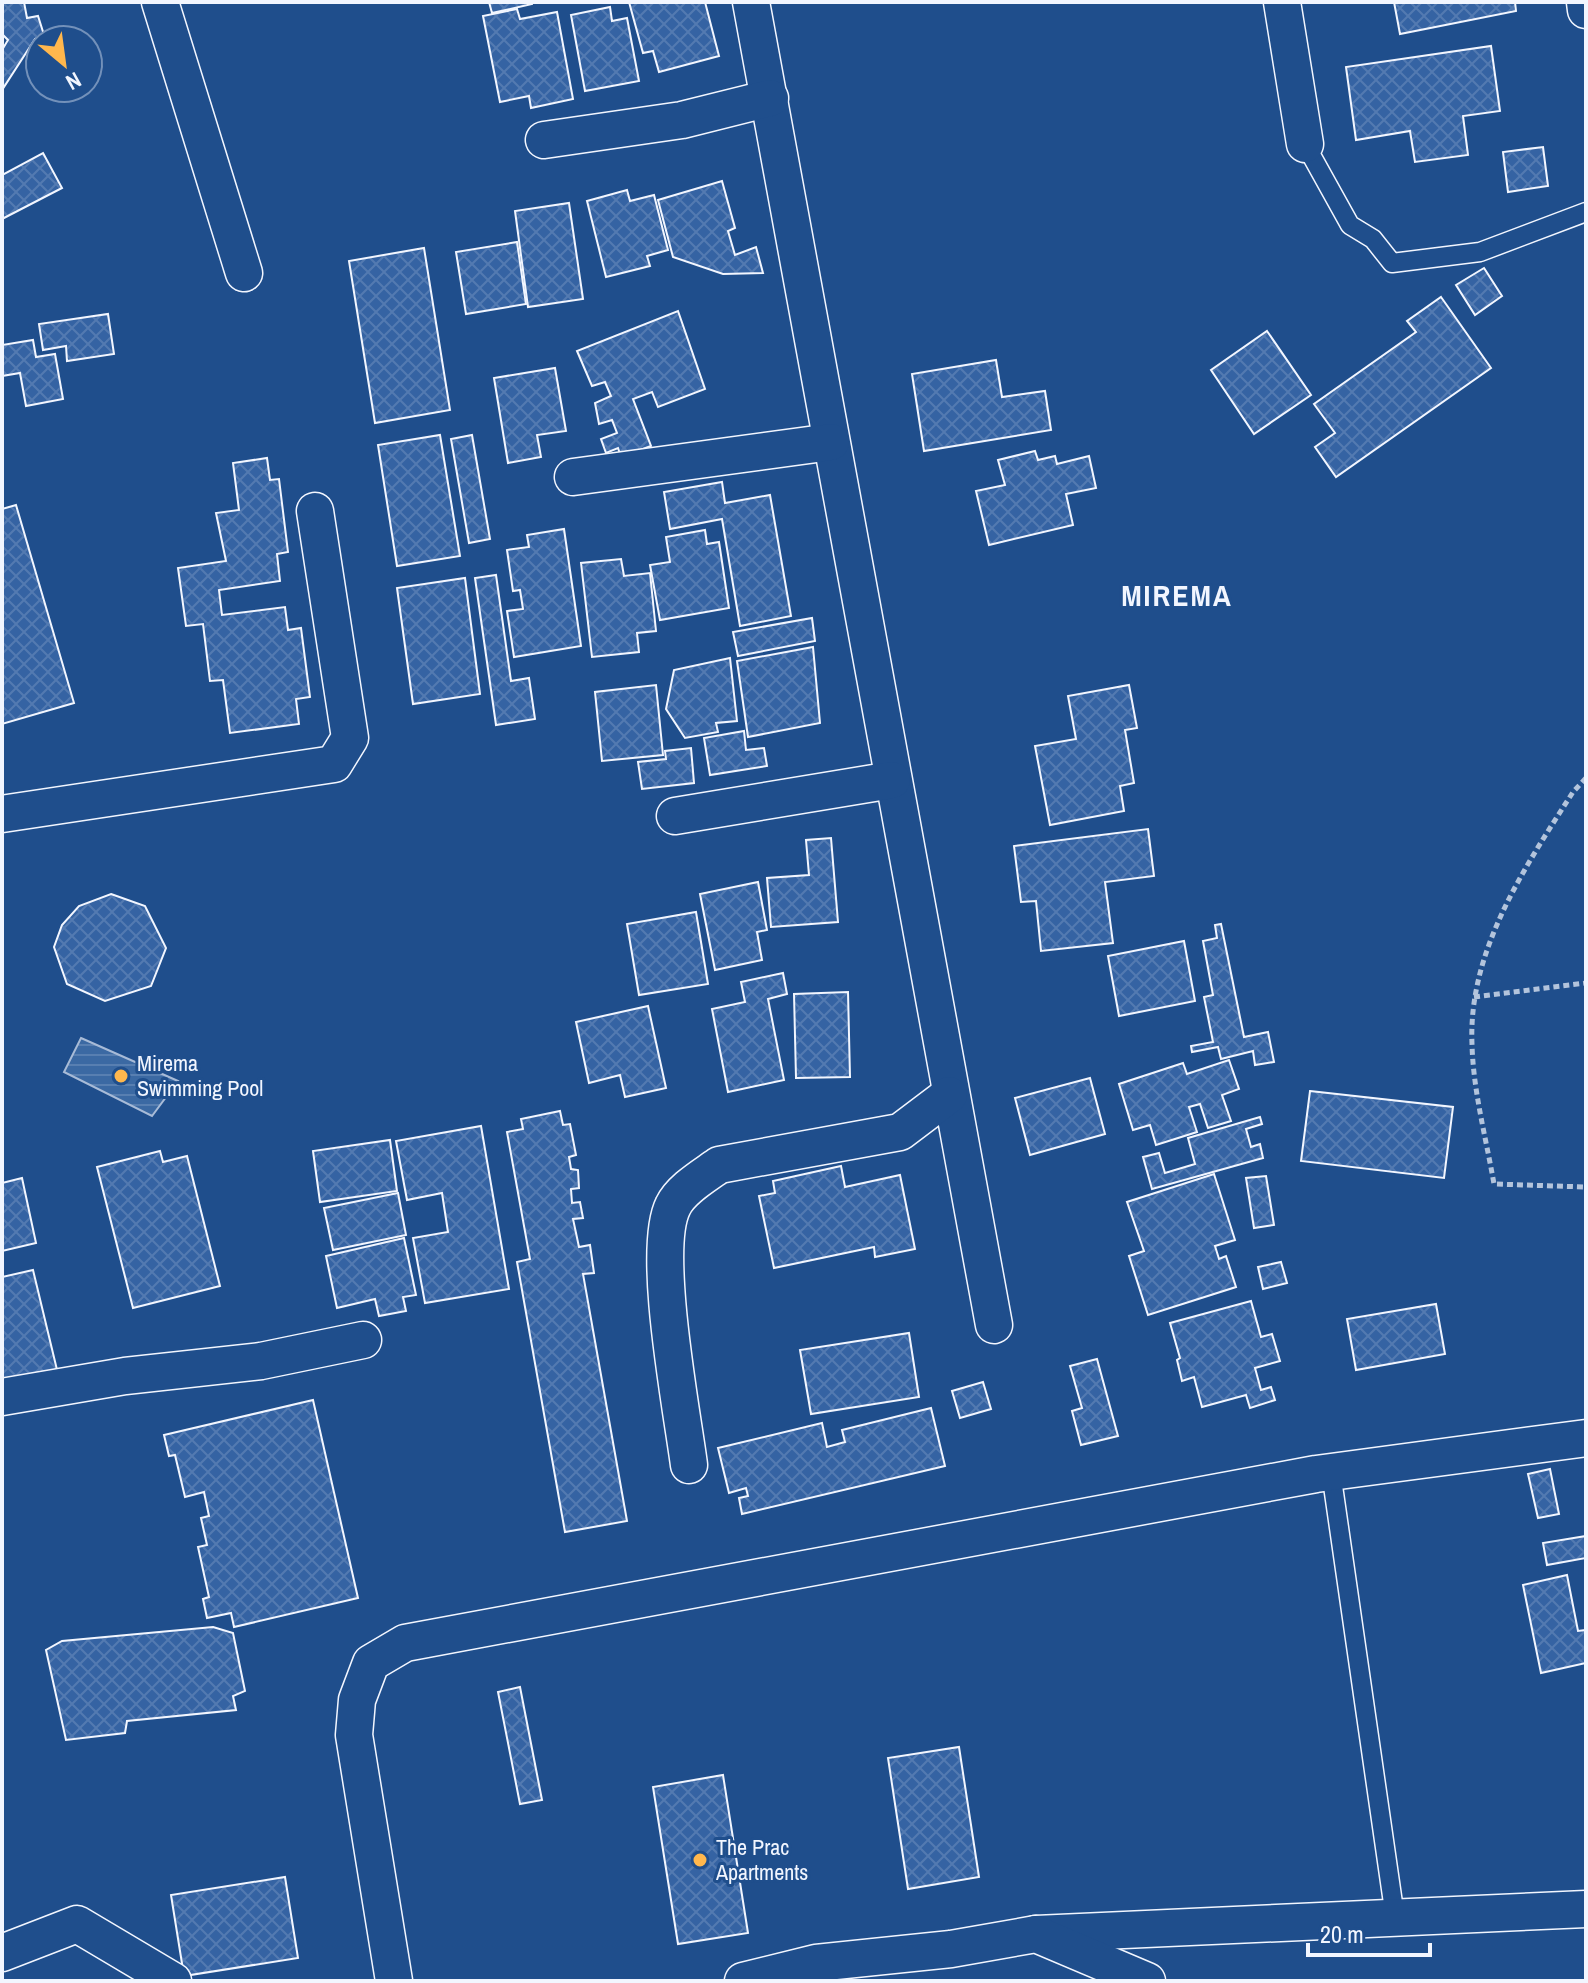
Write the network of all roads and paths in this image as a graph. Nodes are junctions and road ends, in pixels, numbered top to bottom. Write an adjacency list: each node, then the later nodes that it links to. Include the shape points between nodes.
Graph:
1 (160, 2): 10 (street)
2 (751, 2): 6 (street)
3 (1282, 2): 8 (street)
4 (1585, 2): 5 (street)
5 (1586, 10)
6 (770, 98): 7 (street, via 682,120); 11 (street)
7 (544, 140)
8 (1305, 144): 9 (lane, via 1350,225 1373,239 1392,263 1480,252)
9 (1586, 212)
10 (244, 273)
11 (831, 442): 12 (street); 15 (street)
12 (573, 477)
13 (315, 511): 16 (street, via 350,738 334,764)
14 (1586, 778): 19 (path, via 1513,888)
15 (892, 780): 17 (street); 20 (street)
16 (2, 814)
17 (675, 816)
18 (1586, 983): 19 (path)
19 (1474, 997): 21 (path, via 1472,1045 1494,1184)
20 (949, 1095): 22 (street); 26 (street, via 900,1132 719,1165 672,1206 663,1268)
21 (1586, 1187)
22 (994, 1325)
23 (363, 1340): 24 (street, via 261,1361)
24 (2, 1397)
25 (1586, 1438): 27 (street)
26 (689, 1465)
27 (1331, 1472): 29 (lane); 33 (street, via 405,1643 371,1663 357,1700 354,1735)
28 (1586, 1909): 29 (street)
29 (1395, 1917): 30 (street)
30 (1036, 1934): 34 (street, via 816,1963); 35 (street)
31 (2, 1953): 32 (street, via 77,1924)
32 (173, 1981)
33 (394, 1981)
34 (743, 1981)
35 (1147, 1981)

